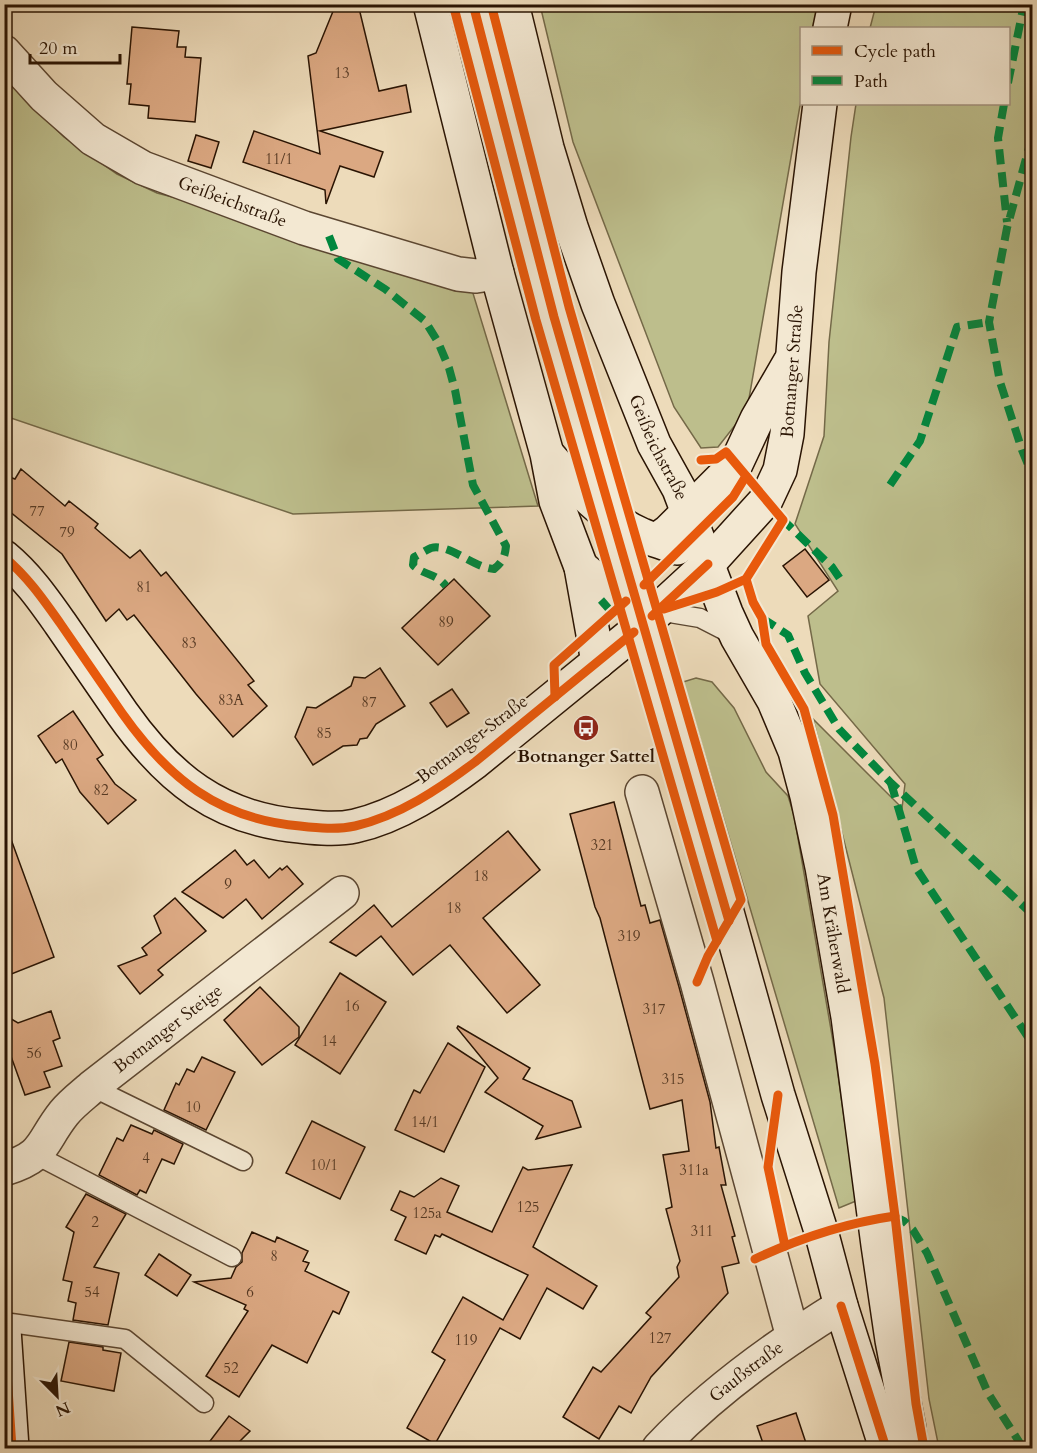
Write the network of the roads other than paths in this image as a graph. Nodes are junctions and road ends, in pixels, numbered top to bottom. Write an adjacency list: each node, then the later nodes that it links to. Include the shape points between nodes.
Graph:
1 (429, 4): 8 (main road)
2 (473, 4): 27 (main road, bridge, via 554,317)
3 (512, 4): 11 (main road, Geißeichstraße, via 547,148 575,238 654,444)
4 (835, 4): 5 (main road)
5 (830, 27)
6 (4, 52): 8 (main road, Geißeichstraße, via 44,96 93,139 143,168 304,228 458,274)
7 (820, 105): 9 (main road, Botnanger Straße)
8 (496, 273): 10 (main road)
9 (794, 356): 11 (main road, Geißeichstraße, via 736,464); 15 (main road, Botnanger Straße, via 780,470 766,500)
10 (547, 454): 12 (main road, via 575,486 620,523 643,536); 14 (main road, via 556,501)
11 (688, 512): 12 (main road, Geißeichstraße); 15 (main road, Geißeichstraße)
12 (658, 539): 15 (main road)
13 (4, 557): 18 (main road, Botnanger Straße, via 38,591 154,754 190,788 238,813 289,825 325,829 354,826 395,813 475,762)
14 (580, 567): 16 (main road, via 626,601); 18 (main road)
15 (696, 574): 16 (main road, Botnanger Straße); 17 (main road, Geißeichstraße, via 717,592)
16 (658, 611): 17 (lane, via 700,618); 18 (main road, Botnanger Straße)
17 (737, 637): 25 (main road, Am Kräherwald, via 774,701 795,751 807,796 848,1017)
18 (598, 662)
19 (642, 792): 30 (main road)
20 (342, 893): 21 (main road, Botnanger Steige)
21 (93, 1087): 22 (main road, Botnanger Steige, via 66,1110); 23 (lane)
22 (36, 1155): 24 (main road); 26 (lane)
23 (243, 1161)
24 (4, 1169)
25 (878, 1245): 27 (main road, via 863,1288); 35 (main road, Am Kräherwald)
26 (232, 1257)
27 (841, 1306): 30 (main road, Gaußstraße); 34 (main road)
28 (4, 1323): 31 (lane, via 125,1339)
29 (4, 1329): 32 (main road)
30 (793, 1337): 33 (main road, Gaußstraße, via 698,1410)
31 (204, 1403)
32 (12, 1449)
33 (659, 1449)
34 (886, 1449)
35 (910, 1449)

